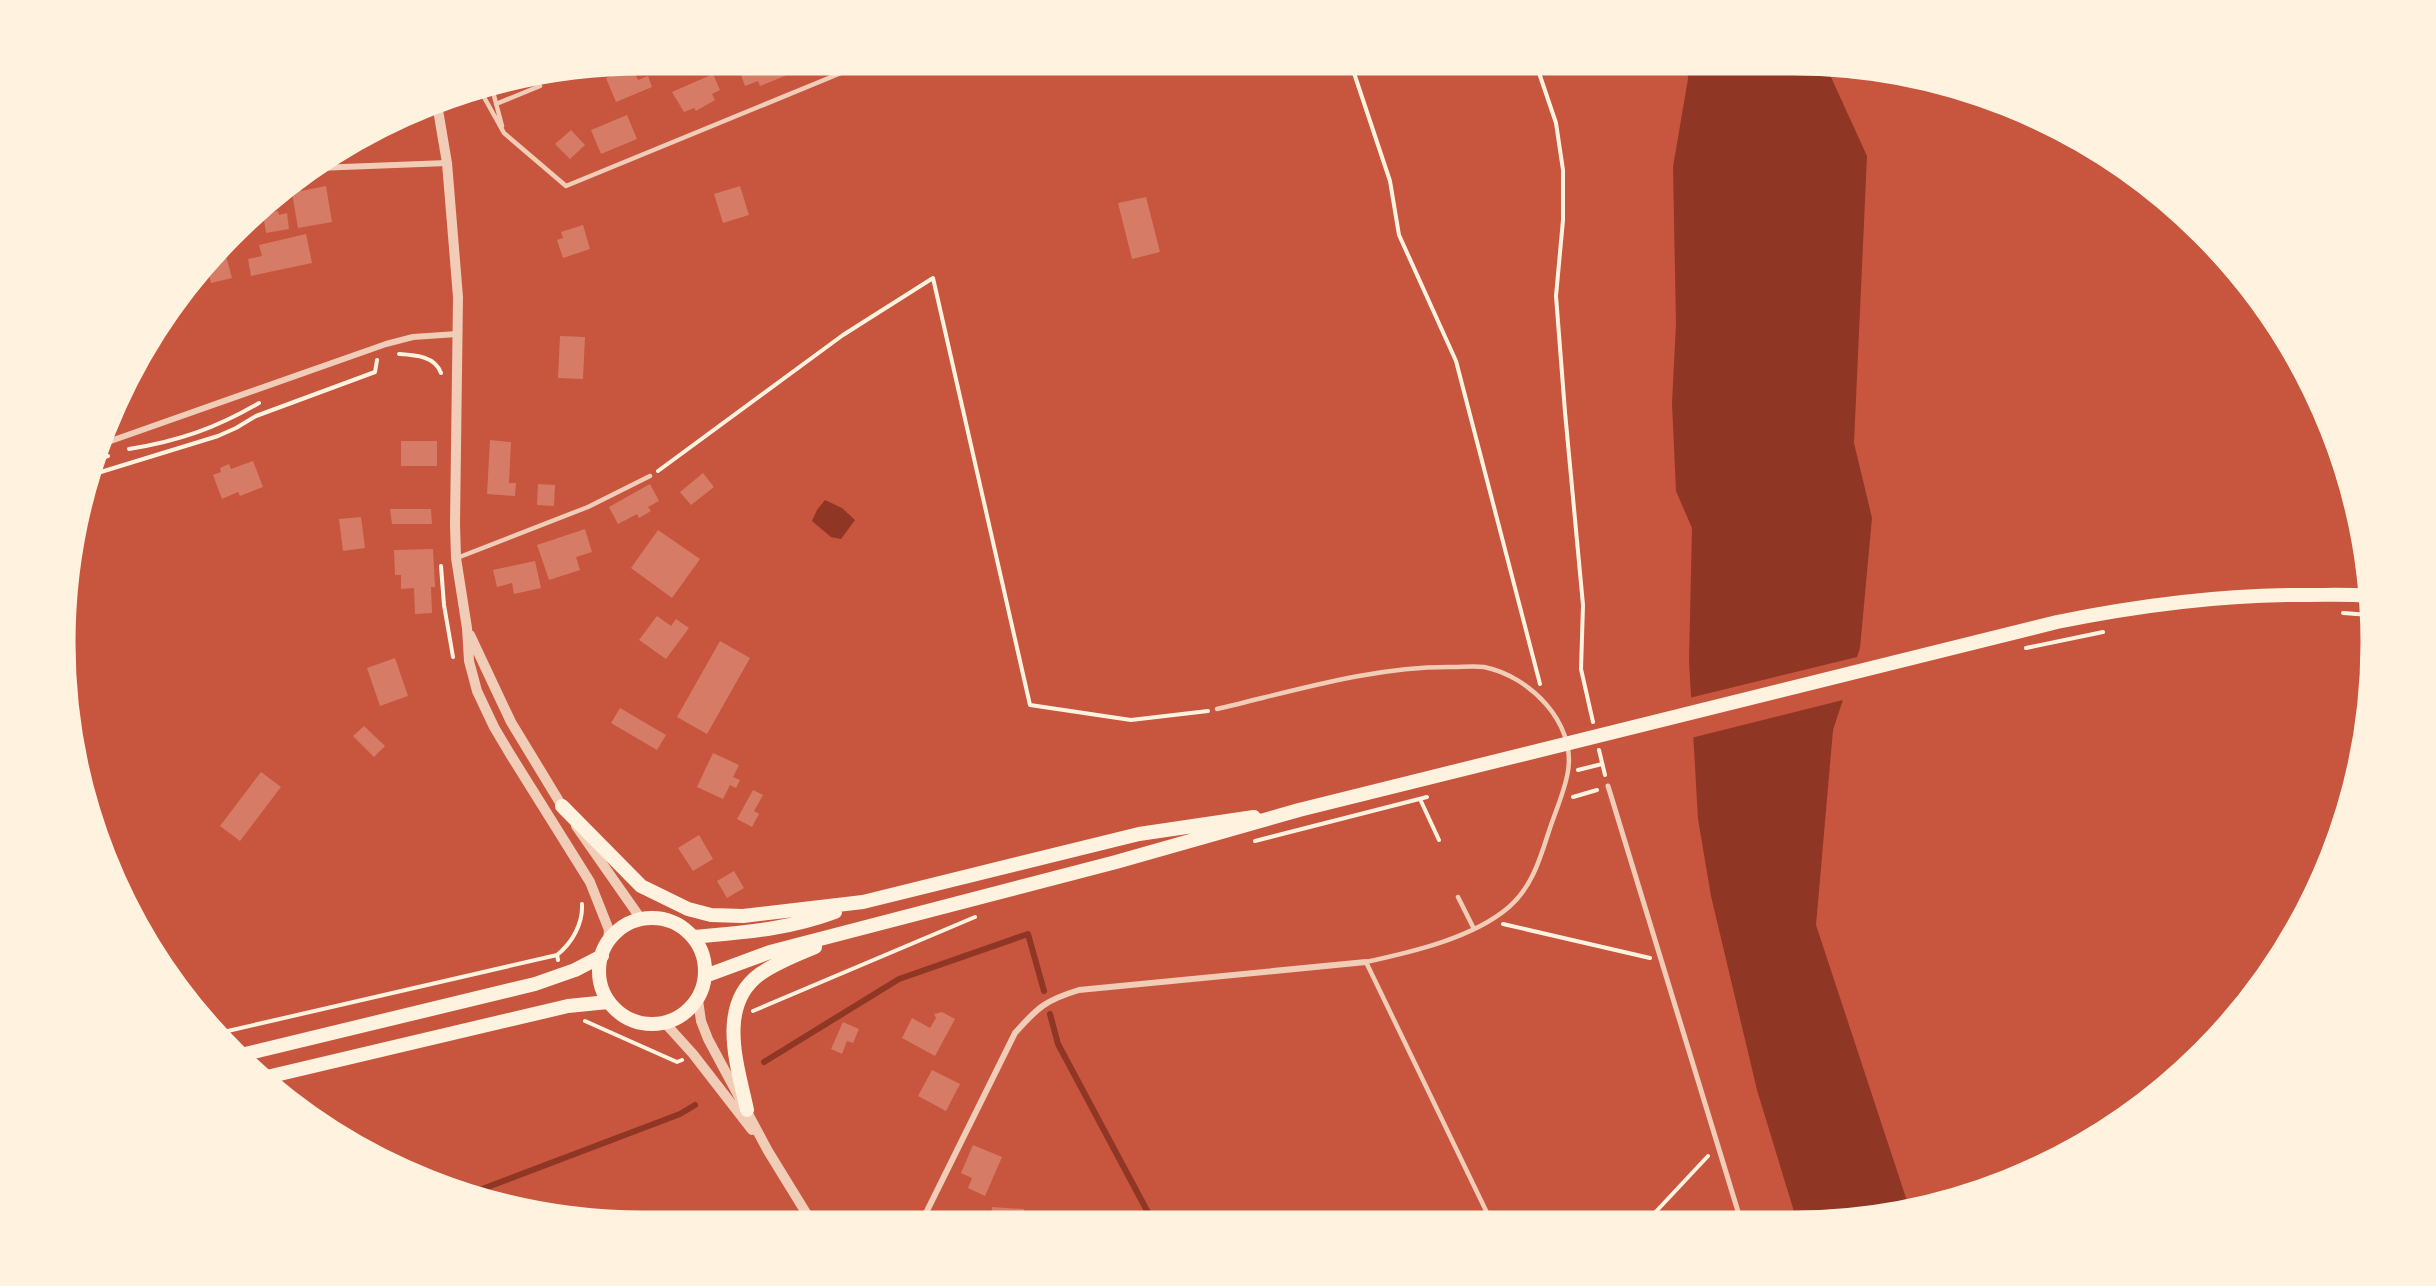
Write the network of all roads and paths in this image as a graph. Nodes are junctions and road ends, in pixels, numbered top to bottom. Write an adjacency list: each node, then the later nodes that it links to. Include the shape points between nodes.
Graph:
1 (839, 74): 9 (lane, via 566,186)
2 (1354, 74): 34 (path, via 1390,181 1399,235 1456,361)
3 (1539, 74): 36 (path, via 1556,123 1563,170 1557,296 1583,605 1581,669)
4 (540, 86): 7 (lane)
5 (493, 94): 7 (lane)
6 (484, 97): 9 (lane)
7 (496, 104): 9 (lane)
8 (438, 112): 10 (street)
9 (504, 133)
10 (447, 163): 11 (street); 12 (street, via 458,297)
11 (329, 168)
12 (457, 334): 19 (street, via 413,337 386,344); 26 (street)
13 (394, 354): 17 (path, via 426,358 435,363)
14 (386, 357): 15 (path)
15 (377, 360): 16 (path); 23 (path, via 375,372 256,416 218,436)
16 (367, 364)
17 (442, 376)
18 (262, 401): 20 (path, via 227,422 182,438)
19 (111, 442)
20 (124, 450)
21 (115, 453): 22 (path)
22 (105, 456)
23 (100, 472)
24 (650, 476): 26 (lane, via 588,507); 35 (path, via 843,335 933,278 1030,705 1131,720)
25 (440, 557): 31 (path)
26 (456, 558): 30 (street)
27 (2360, 596): 45 (main road, via 2278,594 2193,599 2057,622)
28 (2341, 612): 29 (path)
29 (2361, 614)
30 (467, 628): 44 (street, via 511,722); 57 (street, via 469,661 482,700 510,754 590,882 609,930)
31 (447, 630)
32 (2113, 630): 33 (path)
33 (2061, 640)
34 (1546, 703): 35 (lane, via 1532,688 1484,667 1424,666 1361,675); 39 (lane, via 1564,735)
35 (1216, 709)
36 (1595, 732)
37 (1598, 743): 38 (path)
38 (1603, 764): 39 (path); 40 (path)
39 (1568, 772): 43 (lane)
40 (1608, 786): 43 (path); 60 (street)
41 (1426, 797): 42 (path)
42 (1420, 799): 46 (path); 47 (path)
43 (1558, 801): 53 (lane, via 1526,888 1509,907)
44 (562, 806): 50 (main road, via 641,886 688,909 711,915 743,916); 52 (street)
45 (1299, 810): 50 (main road, via 1139,834); 54 (main road, via 1116,862)
46 (1439, 840)
47 (1254, 842)
48 (1458, 897): 55 (lane)
49 (582, 901): 58 (path, via 582,914 570,945)
50 (863, 902): 56 (main road, via 779,928)
51 (979, 915): 69 (path, via 753,1011)
52 (641, 920): 56 (main road, via 669,921); 57 (main road, via 617,932)
53 (1487, 921): 55 (lane); 60 (path)
54 (861, 927): 63 (main road, via 771,952); 69 (main road, via 759,975 741,999)
55 (1474, 929): 61 (lane, via 1410,952)
56 (693, 937): 63 (main road, via 705,962)
57 (608, 942): 59 (main road)
58 (557, 955): 62 (path); 68 (path)
59 (602, 956): 62 (main road); 65 (main road, via 601,987)
60 (1661, 961): 74 (street)
61 (1366, 962): 77 (street, via 1079,990 1053,998 1015,1033); 78 (lane)
62 (561, 975): 70 (main road)
63 (705, 976): 64 (main road)
64 (698, 1000): 67 (main road, via 678,1018); 73 (street, via 708,1039)
65 (609, 1002): 66 (main road); 67 (main road, via 633,1021)
66 (568, 1006): 71 (path, via 575,1017 677,1062); 72 (main road)
67 (665, 1023): 71 (street)
68 (228, 1032)
69 (732, 1037): 73 (main road)
70 (248, 1053)
71 (693, 1054): 75 (street)
72 (273, 1076)
73 (747, 1110): 75 (street)
74 (1717, 1146): 79 (path); 80 (street)
75 (768, 1151): 76 (street)
76 (805, 1212)
77 (926, 1212)
78 (1487, 1212)
79 (1656, 1212)
80 (1738, 1212)

